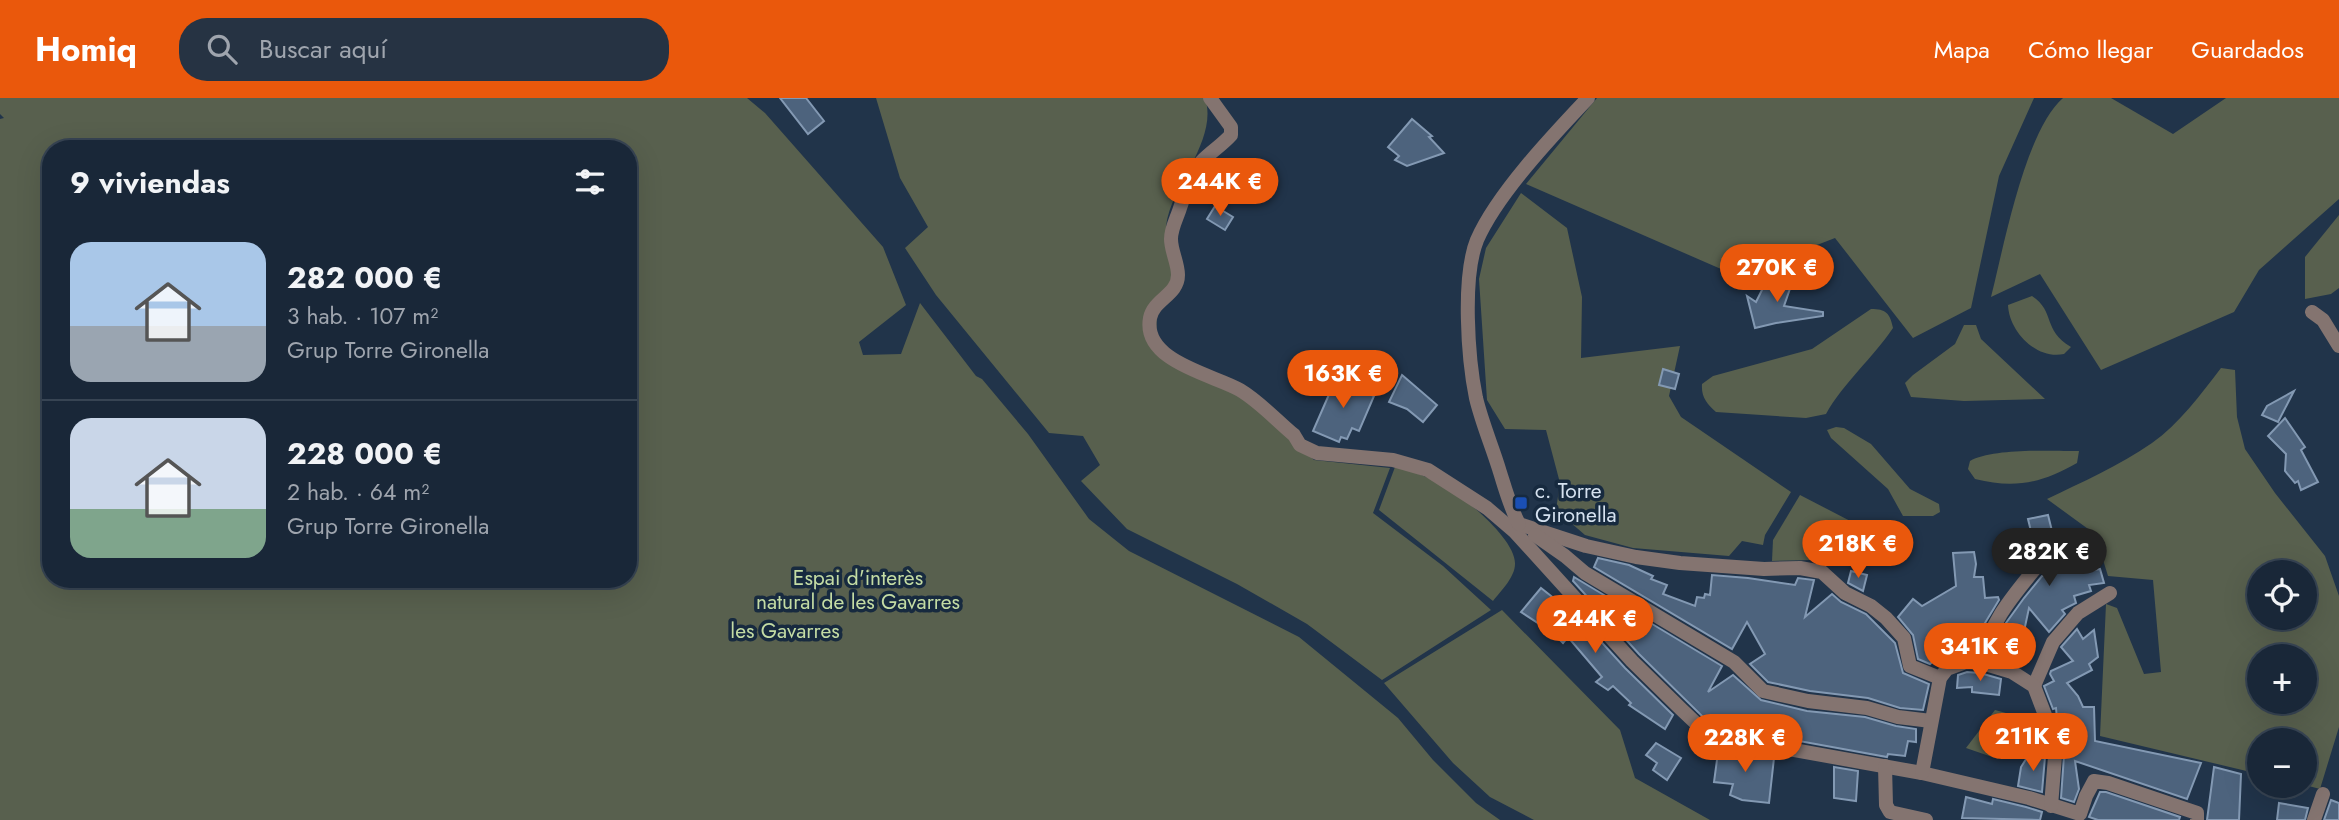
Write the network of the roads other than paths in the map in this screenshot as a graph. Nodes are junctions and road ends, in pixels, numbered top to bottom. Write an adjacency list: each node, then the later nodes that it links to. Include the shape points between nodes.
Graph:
1 (1210, 98): 5 (street, via 1232,131 1199,164 1184,190 1171,236 1178,282 1156,304 1150,319 1156,343 1176,362 1239,390 1300,445 1324,455 1393,460 1428,470)
2 (1588, 98): 5 (street, via 1504,197 1477,241 1469,272 1476,397)
3 (2312, 312): 4 (street, via 2323,320)
4 (2339, 346)
5 (1517, 528): 9 (street, via 1680,564 1822,572 1845,593 1886,618 1904,638 1910,666); 11 (street, via 1734,662 1763,691); 12 (street, via 1632,661 1702,729 1727,738)
6 (2047, 554): 8 (street, via 2003,610 1984,645)
7 (2110, 593): 10 (street, via 2078,613 2053,642)
8 (1982, 663): 9 (street, via 1966,662 1947,669); 10 (street, via 2012,672)
9 (1940, 678): 11 (street)
10 (2034, 686): 15 (street, via 2056,744)
11 (1931, 721): 13 (street)
12 (1885, 766): 13 (street); 16 (street, via 1890,812)
13 (1922, 773): 15 (street)
14 (2323, 794): 18 (street)
15 (2050, 806): 17 (street, via 2080,814 2094,781 2197,813)
16 (1926, 820)
17 (2197, 820)
18 (2314, 820)

